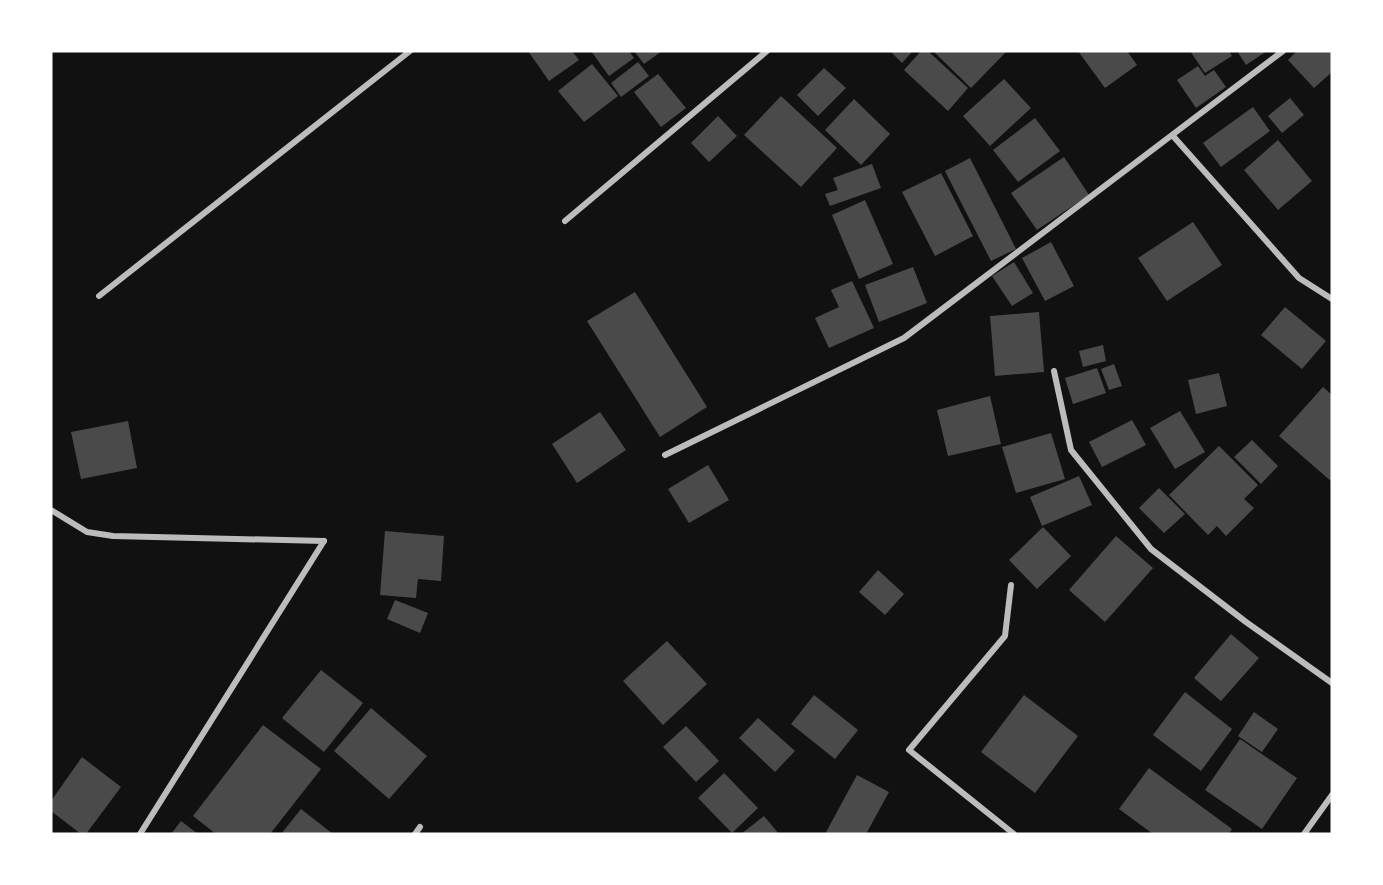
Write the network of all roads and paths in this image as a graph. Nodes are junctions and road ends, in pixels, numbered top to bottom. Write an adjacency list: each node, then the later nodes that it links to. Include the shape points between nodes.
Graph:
1 (410, 51): 6 (street)
2 (767, 51): 5 (street)
3 (1283, 51): 4 (street)
4 (1173, 136): 7 (street, via 1299,278); 9 (street, via 904,338)
5 (565, 221)
6 (99, 296)
7 (1332, 299)
8 (1054, 371): 12 (street, via 1071,450 1152,549)
9 (665, 455)
10 (51, 510): 15 (street, via 87,532 113,536 324,541)
11 (1011, 585): 17 (street, via 1005,636 909,750)
12 (1332, 683)
13 (1332, 795): 18 (street)
14 (420, 827): 16 (street)
15 (140, 834)
16 (415, 834)
17 (1014, 834)
18 (1304, 834)

